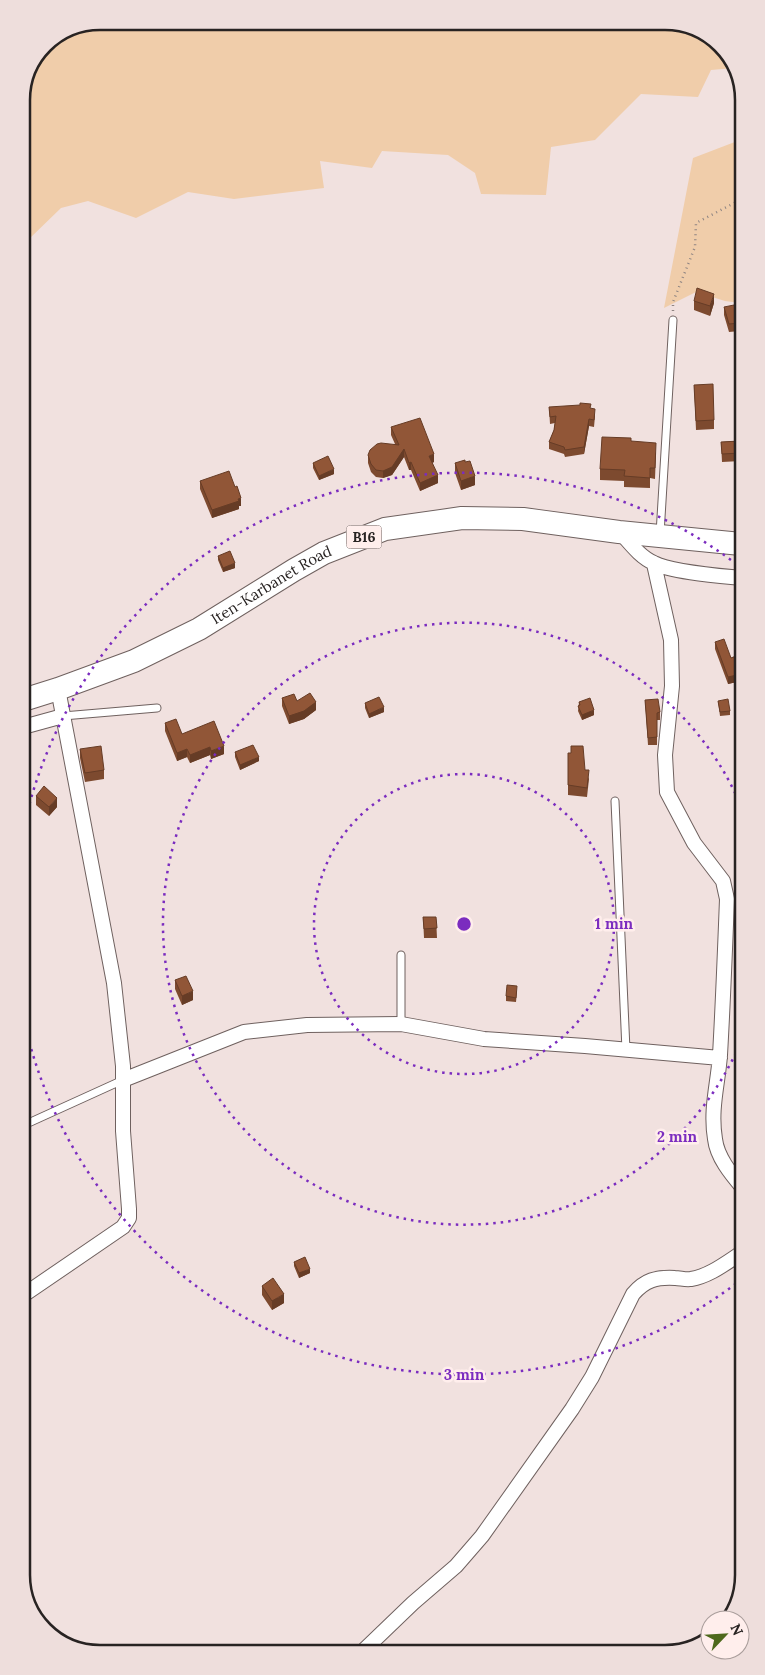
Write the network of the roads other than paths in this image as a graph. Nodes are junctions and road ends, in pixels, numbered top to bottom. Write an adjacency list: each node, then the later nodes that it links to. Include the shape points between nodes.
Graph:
1 (672, 320): 3 (lane)
2 (619, 532): 3 (main road, Iten-Karbanet Road / B16); 5 (street); 7 (main road, Iten-Karbanet Road / B16, via 523,519 462,518 385,529 324,553 199,629 134,661)
3 (660, 536): 4 (main road, Iten-Karbanet Road / B16)
4 (735, 543)
5 (654, 564): 6 (street); 16 (street, via 671,640 672,686 665,755 667,792 694,843 723,881 726,899)
6 (735, 577)
7 (58, 690): 8 (main road, Iten-Karbanet Road / B16); 10 (street)
8 (30, 698)
9 (157, 708): 10 (lane)
10 (63, 716): 11 (street); 17 (street, via 114,983)
11 (30, 725)
12 (615, 801): 15 (lane)
13 (401, 955): 14 (lane)
14 (401, 1024): 15 (street, via 484,1039); 17 (street, via 307,1024 244,1032)
15 (626, 1050): 16 (street)
16 (720, 1058): 19 (street, via 714,1093 715,1141 726,1167)
17 (123, 1080): 18 (lane); 21 (street, via 129,1218 123,1227)
18 (30, 1122)
19 (735, 1178)
20 (735, 1257): 22 (street, via 714,1271 691,1279 658,1279 640,1286 572,1409 482,1536 456,1566)
21 (30, 1291)
22 (369, 1645)

